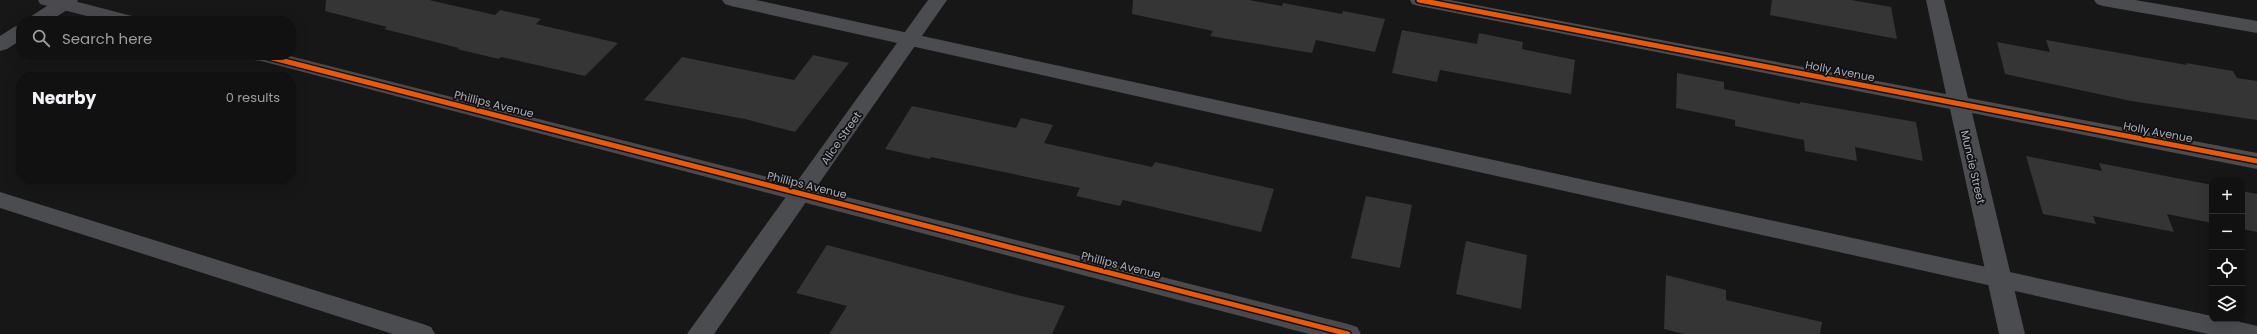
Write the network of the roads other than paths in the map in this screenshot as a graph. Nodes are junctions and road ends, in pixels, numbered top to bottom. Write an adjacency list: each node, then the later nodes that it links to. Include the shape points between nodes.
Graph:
1 (731, 0): 11 (lane)
2 (938, 0): 11 (street, Alice Street)
3 (1419, 0): 14 (street, Holly Avenue)
4 (1935, 0): 14 (street, Muncie Street)
5 (2103, 0): 9 (lane)
6 (60, 1): 7 (street); 8 (street)
7 (43, 16)
8 (112, 16)
9 (2257, 27)
10 (16, 34): 12 (street)
11 (911, 39): 16 (street, Alice Street); 18 (lane)
12 (0, 45)
13 (280, 60): 16 (street, Phillips Avenue)
14 (1958, 103): 15 (street, Holly Avenue); 18 (street, Muncie Street)
15 (2257, 161)
16 (801, 194): 20 (street, Alice Street); 21 (street, Phillips Avenue)
17 (0, 200): 19 (lane)
18 (1999, 279): 22 (street, Muncie Street); 23 (lane)
19 (423, 334)
20 (700, 334)
21 (1348, 334)
22 (2012, 334)
23 (2251, 334)

